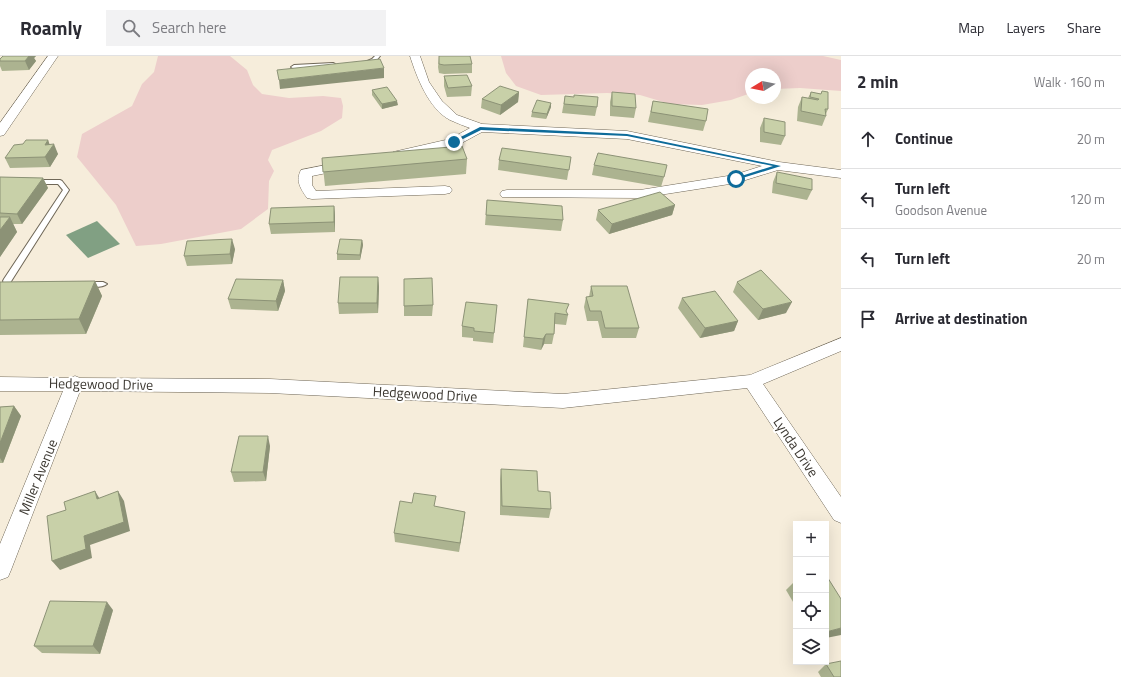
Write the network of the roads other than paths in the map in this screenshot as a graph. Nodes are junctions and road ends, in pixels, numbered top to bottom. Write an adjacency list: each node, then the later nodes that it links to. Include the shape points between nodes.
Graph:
1 (53, 56): 8 (street)
2 (378, 56): 4 (lane, via 370,62)
3 (415, 56): 7 (street, via 424,82 438,103 453,117)
4 (357, 64)
5 (341, 65): 6 (lane)
6 (294, 67)
7 (480, 128): 9 (street, via 454,142); 11 (street, via 627,135)
8 (0, 132)
9 (384, 157)
10 (360, 162): 14 (street, via 306,173 305,185 312,195)
11 (779, 166): 12 (street); 15 (street, via 736,179 640,194)
12 (841, 174)
13 (30, 182): 16 (lane, via 60,182 66,190)
14 (445, 190)
15 (507, 194)
16 (4, 281): 17 (lane)
17 (15, 282)
18 (79, 283): 19 (lane)
19 (103, 284)
20 (841, 344): 21 (street, Hedgewood Drive)
21 (752, 381): 22 (street, Hedgewood Drive, via 563,401 270,386); 24 (street, Lynda Drive)
22 (75, 383): 23 (street, Hedgewood Drive); 25 (street, Miller Avenue)
23 (0, 384)
24 (841, 514)
25 (0, 570)

